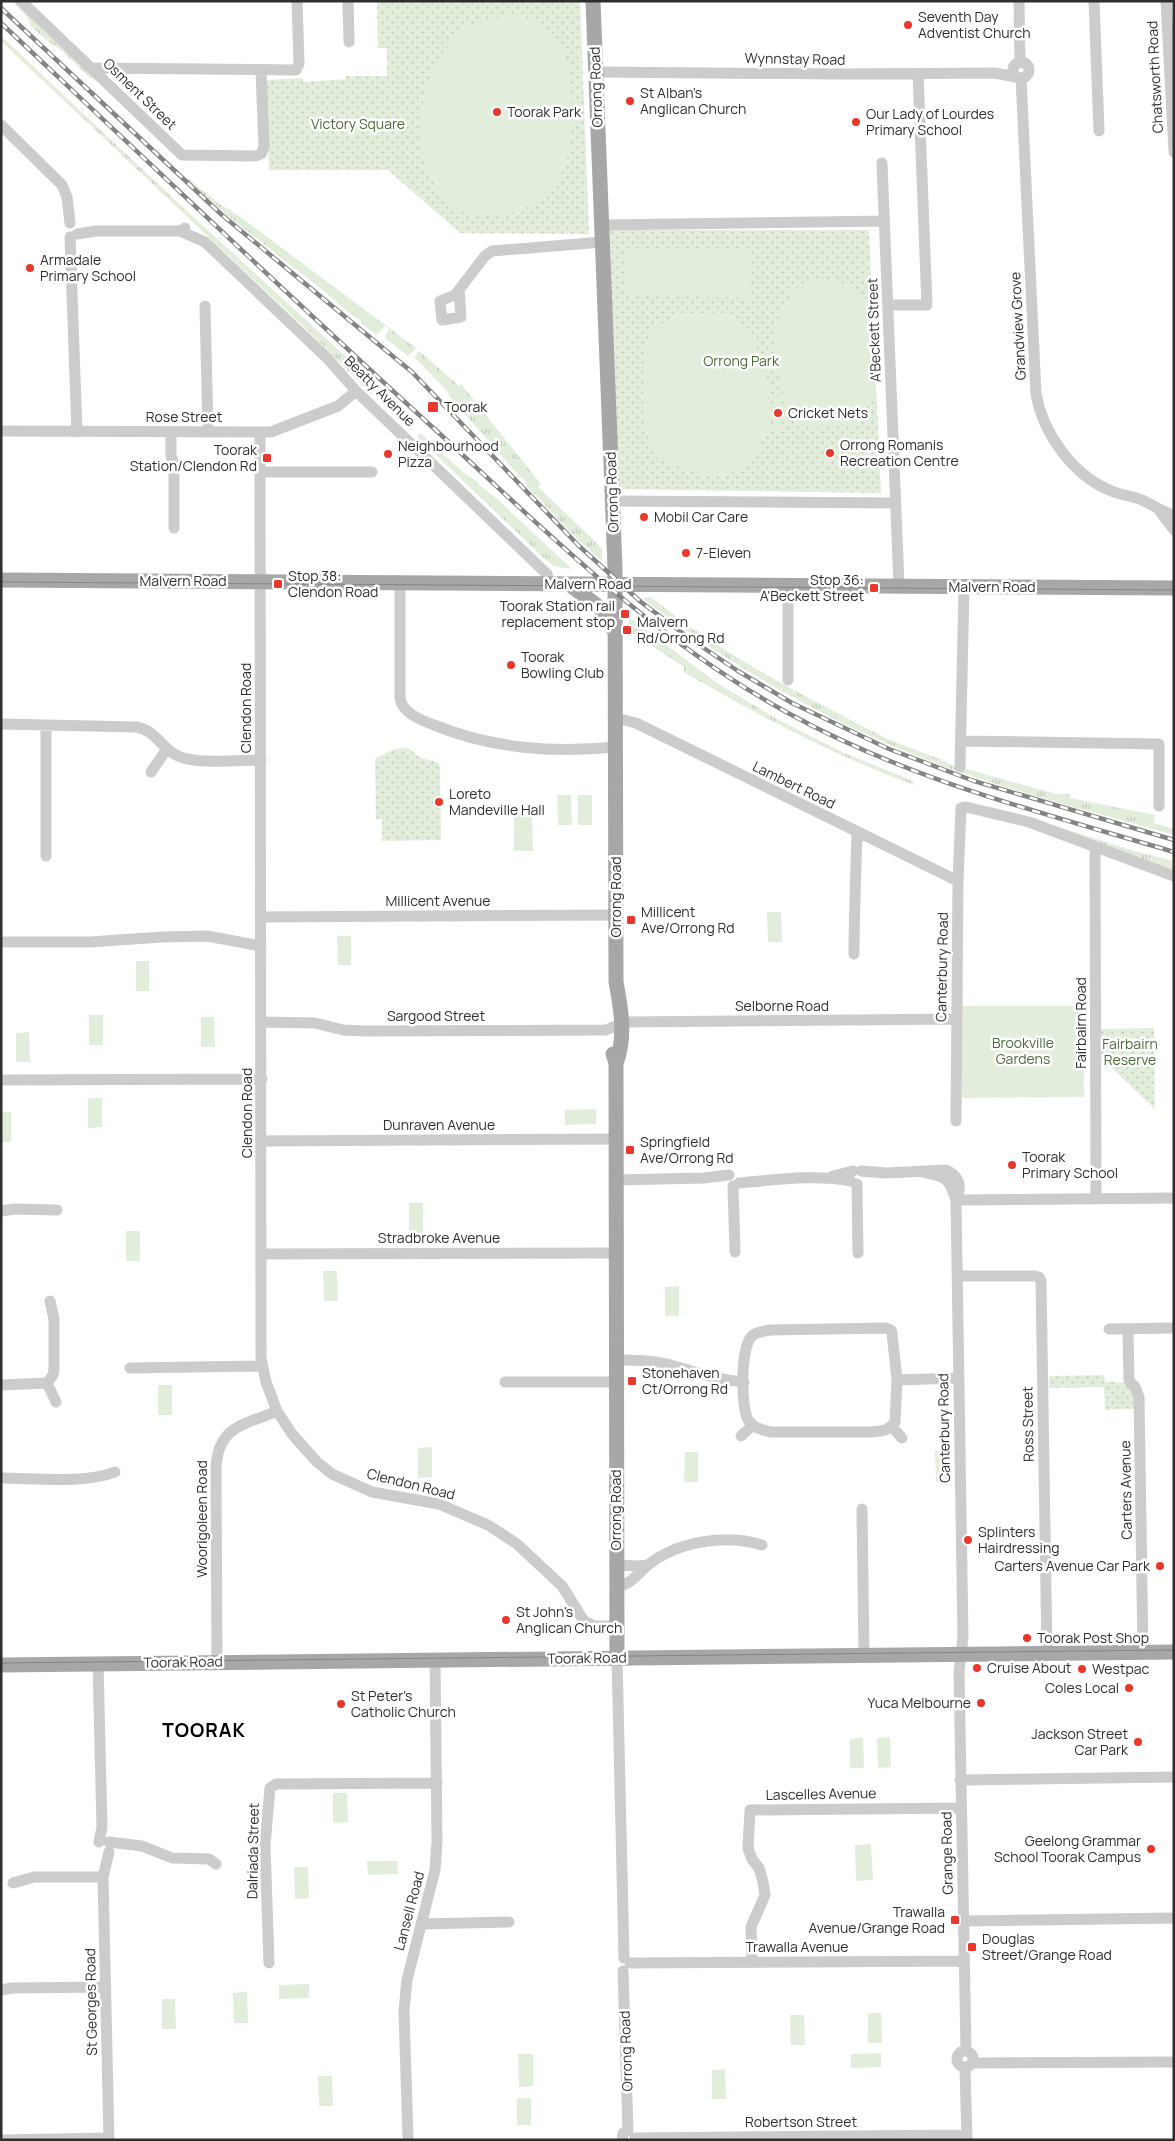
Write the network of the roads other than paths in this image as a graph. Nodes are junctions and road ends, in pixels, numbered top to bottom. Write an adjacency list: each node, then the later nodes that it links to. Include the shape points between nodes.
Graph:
1 (20, 1): 10 (street, Osment Street)
2 (297, 1): 11 (street, via 298,68 292,71)
3 (348, 1): 8 (street)
4 (593, 1): 13 (main road, Orrong Road)
5 (1019, 1): 12 (street, Grandview Grove)
6 (1094, 1): 17 (street)
7 (1166, 1): 9 (street, Chatsworth Road)
8 (349, 42)
9 (1172, 58): 15 (street, Chatsworth Road)
10 (92, 68): 11 (street); 11 (street, Osment Street, via 182,155 260,154 264,147)
11 (261, 71)
12 (1018, 71): 14 (street, Wynnstay Road); 37 (street, Grandview Grove, via 1025,131 1036,394 1041,413 1060,448 1086,475 1109,490 1141,500)
13 (596, 72): 14 (street, Wynnstay Road); 21 (main road, Orrong Road)
14 (918, 74): 25 (street, via 927,305)
15 (1173, 118): 18 (street, Chatsworth Road)
16 (1, 125): 22 (street, via 62,185)
17 (1099, 131)
18 (1174, 152)
19 (882, 163): 20 (street, A'Beckett Street)
20 (884, 221): 21 (street); 25 (street, A'Beckett Street)
21 (602, 225): 23 (main road, Orrong Road)
22 (74, 230): 27 (street, Beatty Avenue, via 180,231 203,236 328,359); 29 (street)
23 (602, 242): 24 (street, via 492,251); 35 (main road, Orrong Road)
24 (457, 296)
25 (888, 305): 36 (street, A'Beckett Street)
26 (205, 306): 31 (street)
27 (356, 391): 32 (street, Rose Street, via 333,408 275,432); 45 (street, Beatty Avenue, via 548,574)
28 (1, 431): 29 (street, Rose Street)
29 (77, 432): 30 (street, Rose Street)
30 (171, 432): 31 (street, Rose Street); 39 (street)
31 (208, 432): 32 (street, Rose Street)
32 (260, 433): 33 (street, Clendon Road)
33 (260, 472): 34 (street); 43 (street, Clendon Road)
34 (372, 472)
35 (613, 501): 36 (street); 42 (main road, Orrong Road)
36 (895, 503): 48 (street, A'Beckett Street)
37 (1159, 510): 38 (street, Grandview Grove); 40 (street, Grandview Grove)
38 (1174, 515)
39 (174, 528)
40 (1174, 530)
41 (1, 580): 43 (main road, Malvern Road)
42 (619, 581): 46 (main road, Malvern Road); 47 (main road, Malvern Road); 51 (main road, Orrong Road)
43 (260, 582): 44 (main road, Malvern Road); 59 (street, Clendon Road)
44 (400, 583): 45 (main road, Malvern Road); 57 (street, via 400,698 407,711 456,733 511,747 562,751)
45 (550, 584): 46 (main road, Malvern Road)
46 (569, 584): 51 (main road, via 600,608)
47 (788, 585): 48 (main road, Malvern Road); 52 (street)
48 (899, 586): 49 (main road, Malvern Road)
49 (964, 587): 50 (main road, Malvern Road); 56 (street)
50 (1174, 588)
51 (616, 634): 53 (main road, Orrong Road)
52 (788, 680)
53 (616, 718): 57 (main road, Orrong Road); 63 (street, Lambert Road, via 636,723)
54 (1, 724): 55 (street)
55 (46, 725): 58 (street, via 142,728 154,734); 65 (street)
56 (961, 741): 60 (street); 62 (street, via 1159,744)
57 (616, 747): 68 (main road, Orrong Road)
58 (167, 749): 59 (street, via 190,760); 61 (street)
59 (261, 760): 69 (street, Clendon Road)
60 (960, 767)
61 (151, 772)
62 (1159, 806)
63 (857, 832): 67 (street, Lambert Road); 72 (street)
64 (1096, 847): 66 (street); 67 (street, Canterbury Road, via 1019,819 964,806 960,813); 84 (street, Fairbairn Road)
65 (46, 856)
66 (1174, 876)
67 (958, 881): 73 (street, Canterbury Road)
68 (616, 915): 69 (street, Millicent Avenue); 75 (main road, Orrong Road, via 616,982 611,1006)
69 (261, 917): 71 (street, Clendon Road)
70 (1, 942): 71 (street, via 90,942 207,936)
71 (261, 946): 74 (street, Clendon Road)
72 (854, 954)
73 (956, 1019): 75 (street, Selborne Road, via 627,1022); 78 (street, Canterbury Road)
74 (262, 1022): 75 (street, Sargood Street, via 315,1023 365,1032); 76 (street, Clendon Road)
75 (616, 1026): 79 (main road, Orrong Road, via 610,1048 616,1063)
76 (262, 1079): 77 (street); 80 (street, Clendon Road)
77 (1, 1080)
78 (956, 1121)
79 (616, 1139): 80 (street, Dunraven Avenue); 82 (main road, Orrong Road)
80 (262, 1141): 92 (street, Clendon Road)
81 (857, 1178): 83 (street); 86 (street, via 922,1172 946,1178); 91 (street)
82 (616, 1180): 83 (street); 90 (main road, Orrong Road)
83 (733, 1180): 89 (street)
84 (1096, 1198): 85 (street); 86 (street)
85 (1174, 1198)
86 (956, 1200): 93 (street, Canterbury Road)
87 (57, 1210): 88 (street)
88 (1, 1211)
89 (735, 1252)
90 (616, 1253): 92 (street, Stradbroke Avenue); 100 (main road, Orrong Road)
91 (858, 1253)
92 (262, 1254): 101 (street, Clendon Road)
93 (957, 1276): 103 (street, Canterbury Road); 127 (street, Ross Street, via 1035,1276 1041,1281)
94 (50, 1301): 108 (street, via 54,1320 54,1369)
95 (743, 1328): 99 (street)
96 (1174, 1328): 98 (street)
97 (1109, 1329): 98 (street)
98 (1128, 1329): 125 (street, Carters Avenue, via 1129,1380 1139,1397)
99 (751, 1336): 104 (street, via 770,1330 895,1326); 107 (street, via 744,1352)
100 (616, 1360): 106 (main road, Orrong Road); 107 (street, via 662,1363 722,1381)
101 (262, 1366): 102 (street); 111 (street, Clendon Road)
102 (130, 1368)
103 (958, 1378): 104 (street); 126 (street, Canterbury Road)
104 (896, 1380): 113 (street, via 895,1422)
105 (505, 1382): 106 (street)
106 (616, 1382): 120 (main road, Orrong Road)
107 (744, 1382): 112 (street, via 745,1410)
108 (47, 1383): 109 (street); 110 (street)
109 (1, 1385)
110 (56, 1402)
111 (277, 1411): 123 (street, Clendon Road, via 304,1448 332,1474 372,1492 454,1509 502,1532 562,1586 584,1621 590,1625); 131 (street, Woorigoleen Road, via 237,1426 218,1447)
112 (753, 1425): 113 (street, via 772,1432 872,1432); 114 (street)
113 (892, 1427): 115 (street)
114 (741, 1436)
115 (902, 1438)
116 (114, 1472): 117 (street, via 88,1478)
117 (1, 1478)
118 (862, 1509): 128 (street)
119 (762, 1545): 121 (street, via 743,1540 709,1541 668,1553)
120 (616, 1564): 121 (street); 122 (main road, Orrong Road)
121 (648, 1565): 122 (street, via 626,1585)
122 (617, 1586): 123 (main road, Orrong Road)
123 (617, 1622): 129 (main road, Orrong Road)
124 (1174, 1652): 125 (main road, Toorak Road)
125 (1143, 1653): 127 (main road, Toorak Road)
126 (961, 1654): 127 (main road, Toorak Road); 128 (main road, Toorak Road); 135 (street, Grange Road)
127 (1047, 1654)
128 (864, 1655): 129 (main road, Toorak Road)
129 (617, 1657): 130 (main road, Toorak Road); 149 (street, Orrong Road)
130 (435, 1660): 131 (main road, Toorak Road); 136 (street, Lansell Road)
131 (217, 1662): 132 (main road, Toorak Road)
132 (98, 1664): 133 (main road, Toorak Road); 138 (street, St Georges Road, via 102,1827)
133 (1, 1665)
134 (1174, 1777): 135 (street)
135 (960, 1780): 137 (street, Grange Road)
136 (437, 1783): 145 (street, Lansell Road, via 436,1870); 148 (street, Dalriada Street, via 276,1784 270,1788 266,1836)
137 (961, 1808): 143 (street, Grange Road); 147 (street, Lascelles Avenue, via 750,1810 748,1848 759,1868 764,1895 751,1927)
138 (106, 1846): 139 (street, via 142,1846 172,1858 209,1859); 140 (street, St Georges Road)
139 (216, 1864)
140 (103, 1871): 141 (street, via 34,1877); 150 (street, St Georges Road)
141 (13, 1883)
142 (1174, 1918): 143 (street)
143 (963, 1921): 146 (street, Grange Road)
144 (509, 1922): 145 (street)
145 (421, 1924): 160 (street, Lansell Road, via 407,1980 404,2010)
146 (964, 1961): 147 (street, Trawalla Avenue); 153 (street, Grange Road)
147 (752, 1962): 149 (street, Trawalla Avenue)
148 (269, 1963)
149 (626, 1964): 155 (street, Orrong Road)
150 (106, 1987): 151 (street); 158 (street, St Georges Road)
151 (1, 1990)
152 (1174, 2054): 153 (street)
153 (969, 2060): 154 (street); 157 (street, Grange Road)
154 (1174, 2062)
155 (630, 2137): 156 (street, Robertson Street)
156 (802, 2138): 157 (street, Robertson Street)
157 (967, 2138)
158 (110, 2139): 159 (street)
159 (1, 2140)
160 (408, 2140)

